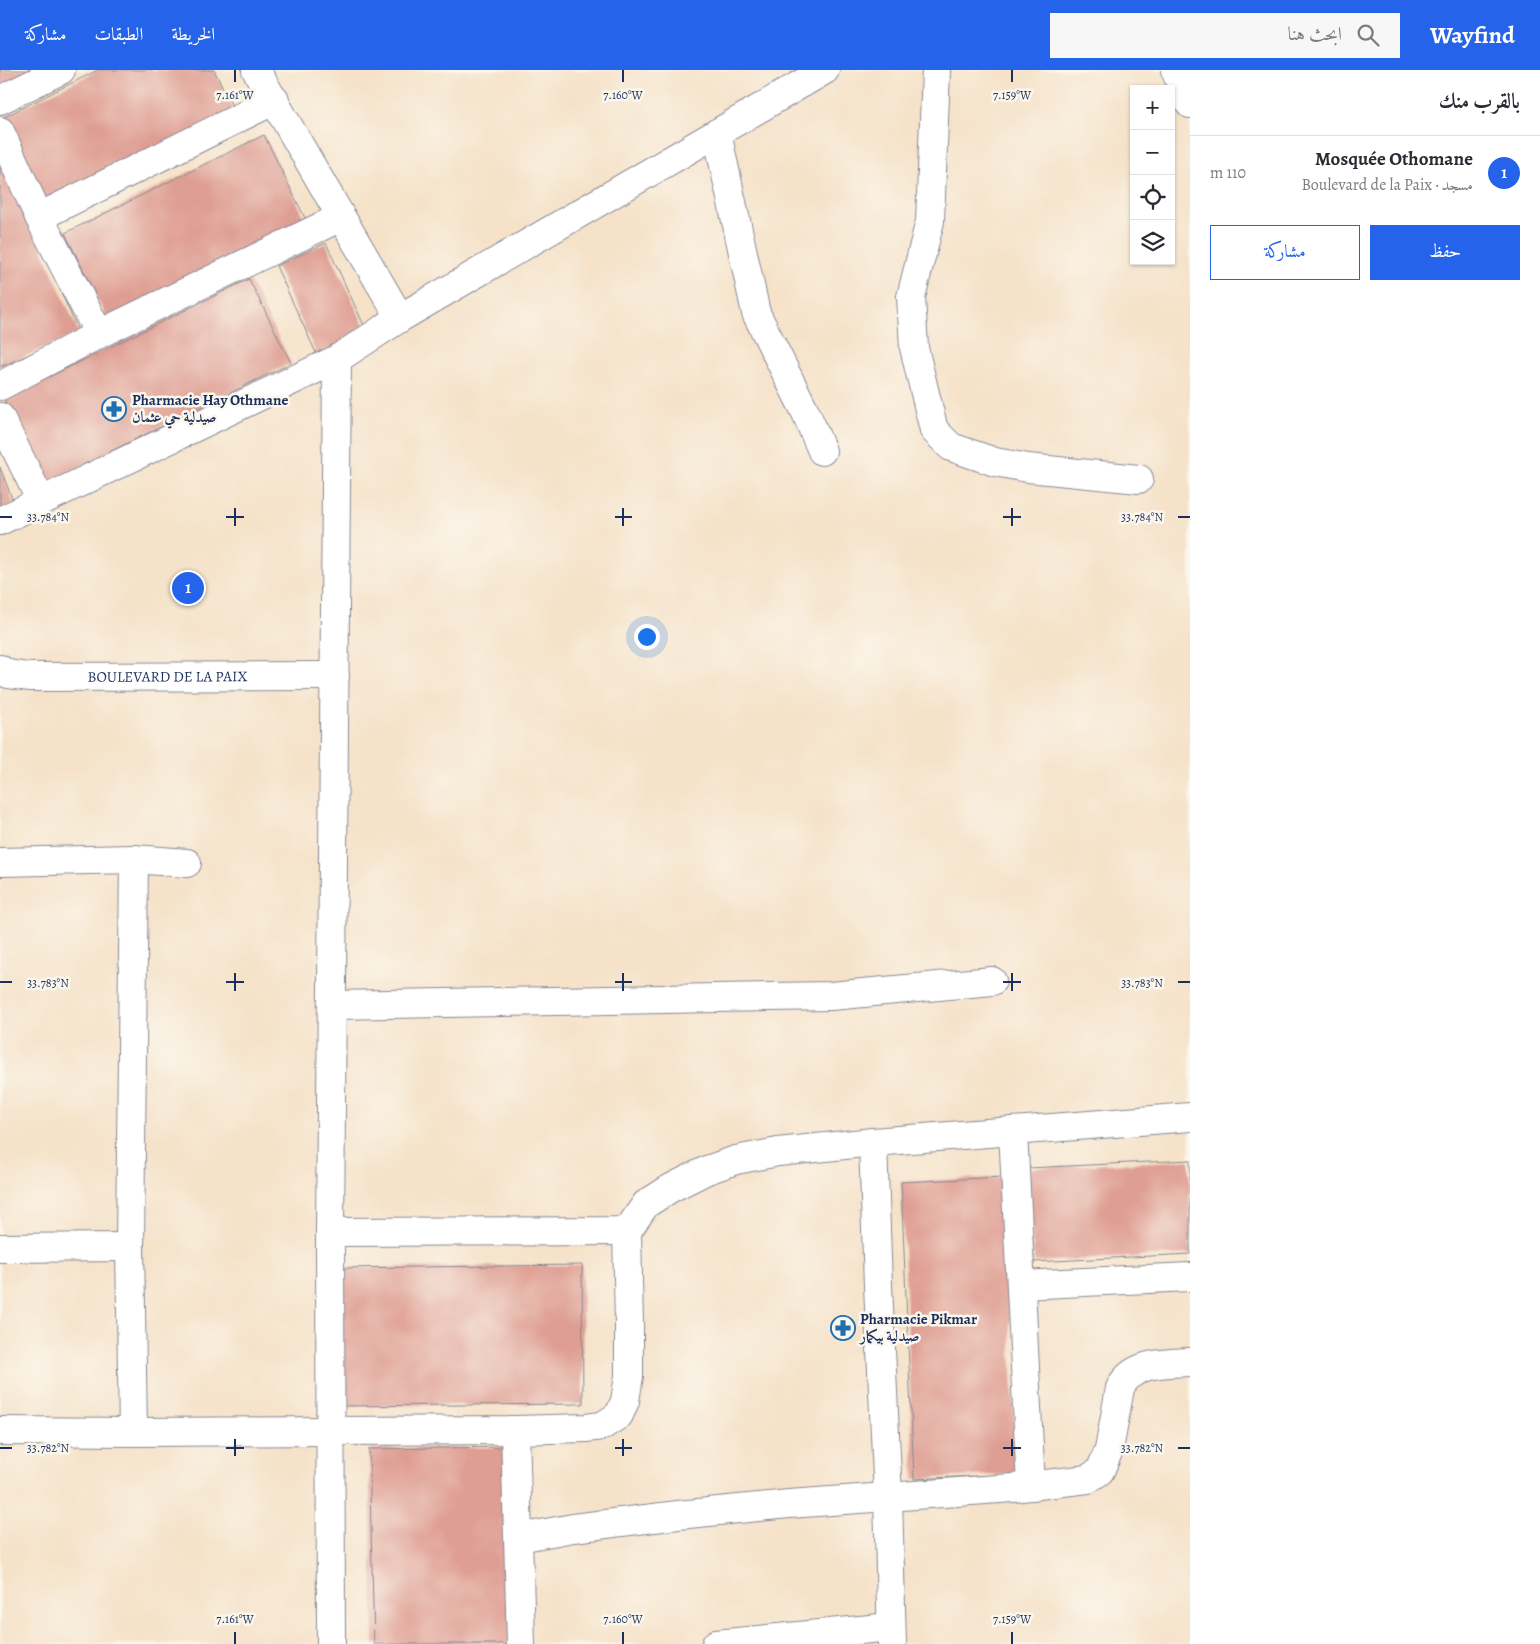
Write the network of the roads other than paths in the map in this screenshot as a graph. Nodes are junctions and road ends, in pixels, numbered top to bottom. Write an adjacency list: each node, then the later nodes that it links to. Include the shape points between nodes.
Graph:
1 (61, 70): 6 (street)
2 (256, 70): 7 (street)
3 (825, 70): 10 (street)
4 (936, 70): 19 (street, via 930,221 911,297 914,348 934,430 951,447 995,462)
5 (1181, 73): 8 (street)
6 (0, 100)
7 (274, 100): 11 (street); 12 (street)
8 (1190, 104)
9 (0, 131): 11 (street)
10 (717, 133): 13 (street); 18 (street, via 756,313)
11 (40, 217): 14 (street)
12 (341, 217): 13 (street); 14 (street)
13 (400, 318): 15 (street)
14 (99, 334): 16 (street)
15 (338, 359): 20 (street); 23 (street)
16 (0, 386)
17 (0, 417): 20 (street)
18 (822, 451)
19 (1139, 479)
20 (41, 501): 21 (street)
21 (0, 521)
22 (3, 673): 23 (street, BOULEVARD DE LA PAIX, via 29,677)
23 (335, 676): 28 (street)
24 (134, 859): 25 (street); 26 (street); 35 (street)
25 (0, 862)
26 (187, 863)
27 (992, 981): 28 (street, via 831,996)
28 (332, 1005): 33 (street)
29 (1190, 1117): 30 (street)
30 (1013, 1131): 31 (street); 37 (street)
31 (873, 1142): 32 (street, via 778,1152 736,1160 707,1170 646,1204); 44 (street)
32 (627, 1231): 33 (street); 40 (street, via 628,1376 625,1401 619,1415 602,1426)
33 (330, 1232): 41 (street)
34 (0, 1248): 35 (street)
35 (130, 1248): 42 (street)
36 (1190, 1277): 37 (street)
37 (1021, 1285): 43 (street)
38 (1190, 1362): 43 (street, via 1153,1365 1133,1372 1124,1380 1109,1450 1100,1471 1088,1479)
39 (0, 1430): 42 (street)
40 (516, 1430): 41 (street); 45 (street)
41 (331, 1431): 42 (street); 47 (street)
42 (133, 1432)
43 (1032, 1486): 44 (street)
44 (888, 1497): 45 (street, via 678,1515); 46 (street)
45 (519, 1538): 48 (street)
46 (891, 1636): 49 (street)
47 (331, 1644)
48 (521, 1644)
49 (716, 1644)

